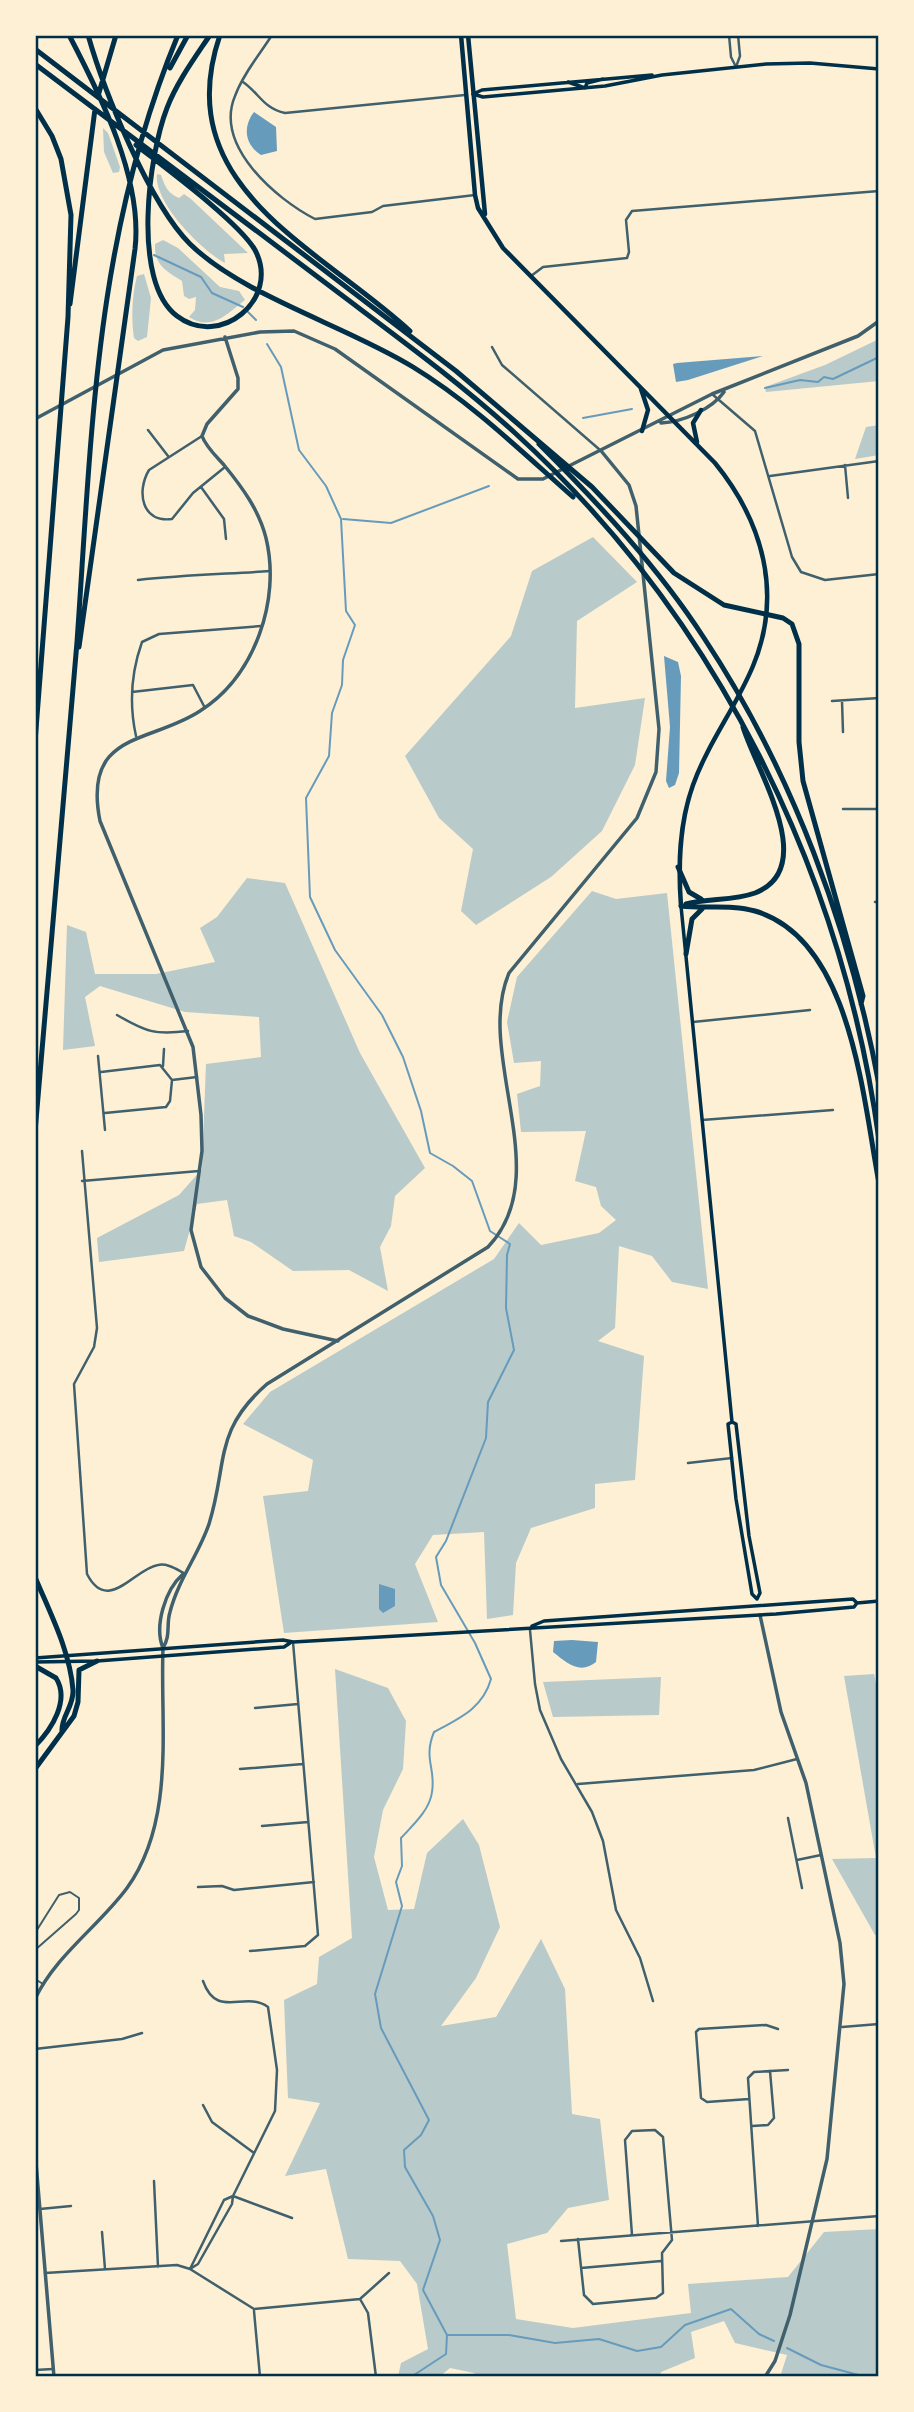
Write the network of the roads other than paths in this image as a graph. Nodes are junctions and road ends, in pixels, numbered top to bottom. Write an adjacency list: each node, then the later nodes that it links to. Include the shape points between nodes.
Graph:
1 (69, 35): 65 (highway, via 122,153 137,212 96,542)
2 (88, 35): 58 (highway, via 155,196 189,243 224,271 412,367 455,396)
3 (116, 35): 31 (highway, via 93,124)
4 (178, 35): 17 (highway)
5 (188, 35): 17 (highway)
6 (210, 35): 26 (highway, via 176,88 158,136 150,236 155,279 164,303 191,324 226,324 241,316 259,292 259,259 250,242)
7 (220, 35): 34 (highway, via 211,75 211,113 219,147 235,180 254,204)
8 (272, 35): 21 (street)
9 (461, 35): 24 (main road)
10 (468, 35): 23 (main road)
11 (729, 35): 15 (street)
12 (738, 35): 15 (street)
13 (35, 49): 34 (highway)
14 (35, 64): 26 (highway)
15 (736, 66): 16 (main road, via 810,63); 18 (main road)
16 (879, 69)
17 (166, 73): 65 (highway, via 126,193 100,333)
18 (662, 75): 19 (main road); 22 (main road)
19 (604, 77): 20 (main road); 22 (main road)
20 (566, 81): 22 (main road); 23 (main road)
21 (243, 82): 24 (street, via 265,106 285,113); 28 (street, via 232,104 239,148 271,187 315,219)
22 (585, 88): 23 (main road, via 483,97)
23 (473, 94): 24 (main road); 29 (main road)
24 (465, 95): 28 (main road)
25 (35, 108): 31 (highway, via 57,147 69,196)
26 (169, 168): 58 (highway, via 436,367 534,451)
27 (879, 191): 30 (street, via 632,211 626,220 626,258 543,267)
28 (475, 195): 29 (main road)
29 (485, 214): 30 (main road, via 503,248)
30 (531, 276): 36 (main road)
31 (68, 317): 74 (highway)
32 (879, 321): 37 (street, via 858,336)
33 (225, 337): 42 (street, via 163,350); 47 (street, via 238,389); 50 (street, via 283,330 320,341 518,479 543,479)
34 (418, 342): 49 (highway)
35 (492, 347): 50 (street, via 502,365)
36 (641, 388): 41 (main road); 46 (main road, via 648,410)
37 (725, 390): 38 (street); 39 (street)
38 (712, 394): 39 (street); 41 (street)
39 (718, 401): 40 (street); 55 (street, via 755,431)
40 (701, 410): 43 (street); 48 (main road, via 693,423)
41 (669, 415): 43 (main road); 44 (street)
42 (36, 418)
43 (676, 422): 44 (street); 48 (main road)
44 (660, 423): 46 (street)
45 (148, 430): 51 (street)
46 (642, 431): 50 (street)
47 (202, 436): 51 (street); 54 (street)
48 (697, 443): 63 (main road, via 733,484 754,524 765,564)
49 (541, 444): 63 (highway, via 592,487 664,564 693,588 724,605); 82 (highway, via 658,576 723,668 753,720 821,876)
50 (602, 452): 106 (street, via 629,485 636,506 659,729 649,796 631,828 509,973 502,991 499,1010 516,1180 513,1207 500,1233)
51 (168, 456): 56 (street, via 145,479 144,506 149,514 157,519 176,517)
52 (879, 461): 53 (street)
53 (845, 465): 55 (street); 57 (street)
54 (225, 467): 56 (street); 60 (street, via 254,509 265,535)
55 (769, 475): 61 (street, via 796,565 807,576 825,580)
56 (201, 487): 59 (street, via 224,519)
57 (848, 498)
58 (597, 518): 73 (highway, via 662,598 717,677)
59 (226, 540)
60 (271, 571): 62 (street); 64 (street)
61 (879, 574)
62 (138, 580)
63 (767, 614): 77 (main road, via 753,666 692,787); 82 (highway, via 783,618 797,633 803,780 863,996)
64 (261, 626): 66 (street, via 159,635 142,642); 70 (street, via 239,676)
65 (73, 685): 98 (highway)
66 (132, 691): 70 (street, via 193,685); 72 (street)
67 (879, 698): 69 (street)
68 (832, 701): 69 (street)
69 (842, 701): 71 (street)
70 (205, 708): 72 (street)
71 (843, 732)
72 (136, 736): 86 (street, via 106,763 96,801 100,821)
73 (748, 736): 78 (highway, via 782,829 784,860 773,881 756,892); 99 (highway, via 789,817 842,965)
74 (35, 742)
75 (843, 809): 76 (street)
76 (879, 809)
77 (678, 867): 78 (highway, via 688,892); 79 (main road)
78 (707, 900): 79 (highway)
79 (681, 906): 80 (highway); 81 (main road)
80 (705, 908): 81 (highway, via 692,919); 104 (highway, via 742,908 773,918 799,936 822,966 860,1079)
81 (686, 954): 85 (main road)
82 (861, 1004): 93 (highway)
83 (810, 1010): 85 (street)
84 (117, 1015): 86 (street, via 146,1032)
85 (693, 1022): 96 (main road)
86 (188, 1031): 91 (street)
87 (164, 1049): 89 (street)
88 (98, 1056): 90 (street)
89 (163, 1066): 90 (street); 92 (street)
90 (102, 1072): 95 (street)
91 (197, 1077): 92 (street); 102 (street)
92 (172, 1080): 95 (street, via 166,1107)
93 (879, 1085)
94 (834, 1110): 96 (street)
95 (105, 1113): 97 (street)
96 (702, 1120): 107 (main road)
97 (105, 1129)
98 (35, 1132)
99 (879, 1140)
100 (82, 1151): 103 (street)
101 (35, 1170): 105 (highway)
102 (199, 1171): 103 (street); 106 (street, via 192,1240 212,1284 238,1310 259,1322)
103 (82, 1181): 110 (street, via 97,1328 94,1348 74,1384 88,1574 110,1590 125,1586 154,1565)
104 (879, 1183)
105 (35, 1218)
106 (338, 1341): 110 (street, via 267,1384 238,1414 225,1444 209,1525)
107 (732, 1422): 108 (main road, via 728,1424); 112 (main road, via 736,1424 761,1593)
108 (732, 1458): 109 (street); 112 (main road, via 750,1583)
109 (688, 1463)
110 (184, 1573): 119 (street); 119 (street, via 161,1618)
111 (35, 1577): 120 (highway)
112 (757, 1600): 115 (main road)
113 (879, 1601): 114 (main road)
114 (857, 1603): 115 (main road, via 853,1599); 116 (main road, via 854,1607)
115 (759, 1606): 116 (main road); 117 (main road, via 544,1621)
116 (760, 1615): 117 (main road); 129 (street, via 781,1712)
117 (530, 1627): 118 (main road); 133 (street, via 540,1710)
118 (293, 1642): 119 (main road); 121 (main road, via 284,1647); 125 (street)
119 (163, 1648): 120 (main road); 121 (street)
120 (65, 1654): 123 (main road); 124 (highway)
121 (163, 1656): 122 (main road); 147 (street, via 159,1804 148,1847 128,1886)
122 (97, 1661): 124 (main road); 127 (highway, via 79,1670 78,1702)
123 (35, 1662): 124 (main road); 128 (highway, via 56,1678 62,1699)
124 (68, 1663): 127 (highway, via 73,1692)
125 (298, 1704): 126 (street); 130 (street)
126 (255, 1708)
127 (62, 1731): 131 (highway)
128 (35, 1746)
129 (797, 1759): 133 (street, via 754,1770); 137 (street)
130 (304, 1764): 132 (street); 135 (street)
131 (35, 1769)
132 (240, 1769)
133 (577, 1784): 149 (street, via 599,1832 616,1910 640,1958)
134 (788, 1818): 138 (street)
135 (309, 1822): 136 (street); 139 (street)
136 (262, 1826)
137 (821, 1855): 138 (street); 151 (street, via 843,1964)
138 (797, 1860): 141 (street)
139 (314, 1882): 140 (street, via 234,1890 222,1885); 144 (street, via 318,1935 313,1942)
140 (198, 1887)
141 (802, 1888)
142 (35, 1933): 143 (lane, via 59,1895 70,1892 79,1898 76,1914)
143 (35, 1950)
144 (250, 1951)
145 (35, 1979): 147 (lane)
146 (203, 1981): 161 (street, via 216,2001 257,2002 268,2007 277,2070 275,2111)
147 (43, 1984): 148 (street)
148 (35, 1999)
149 (653, 2001)
150 (879, 2024): 151 (street)
151 (842, 2027): 168 (street, via 832,2130)
152 (778, 2029): 157 (street, via 766,2025 699,2029 695,2036 701,2098 707,2102)
153 (142, 2033): 154 (street)
154 (35, 2049)
155 (788, 2070): 156 (street)
156 (770, 2071): 157 (street, via 754,2072 748,2078); 159 (street, via 774,2118 768,2125)
157 (749, 2099): 159 (street)
158 (203, 2105): 161 (street, via 212,2122)
159 (752, 2126): 169 (street)
160 (35, 2151): 165 (street)
161 (254, 2153): 163 (street)
162 (154, 2181): 180 (street)
163 (233, 2196): 167 (street); 182 (street, via 198,2264); 182 (street, via 224,2200)
164 (71, 2206): 165 (street)
165 (38, 2207): 175 (street)
166 (879, 2216): 168 (street)
167 (292, 2218)
168 (812, 2222): 169 (street); 193 (street, via 783,2341)
169 (758, 2226): 171 (street)
170 (102, 2232): 181 (street)
171 (671, 2232): 172 (street); 172 (street, via 663,2137 657,2131 632,2132 625,2140); 179 (street, via 672,2240)
172 (632, 2235): 173 (street)
173 (578, 2239): 174 (street); 183 (street)
174 (561, 2241)
175 (43, 2243): 176 (street); 177 (street)
176 (35, 2244)
177 (43, 2249): 178 (street); 184 (street)
178 (35, 2250)
179 (661, 2261): 183 (street); 183 (street, via 664,2288 656,2298 593,2304 584,2295)
180 (158, 2267): 181 (street); 182 (street)
181 (105, 2269): 184 (street)
182 (190, 2269): 187 (street)
183 (581, 2269)
184 (45, 2273): 188 (street)
185 (389, 2273): 186 (street)
186 (360, 2299): 187 (street); 192 (street, via 368,2313)
187 (254, 2309): 191 (street)
188 (53, 2369): 189 (street); 190 (street)
189 (35, 2370)
190 (54, 2377)
191 (260, 2377)
192 (376, 2377)
193 (765, 2377)

